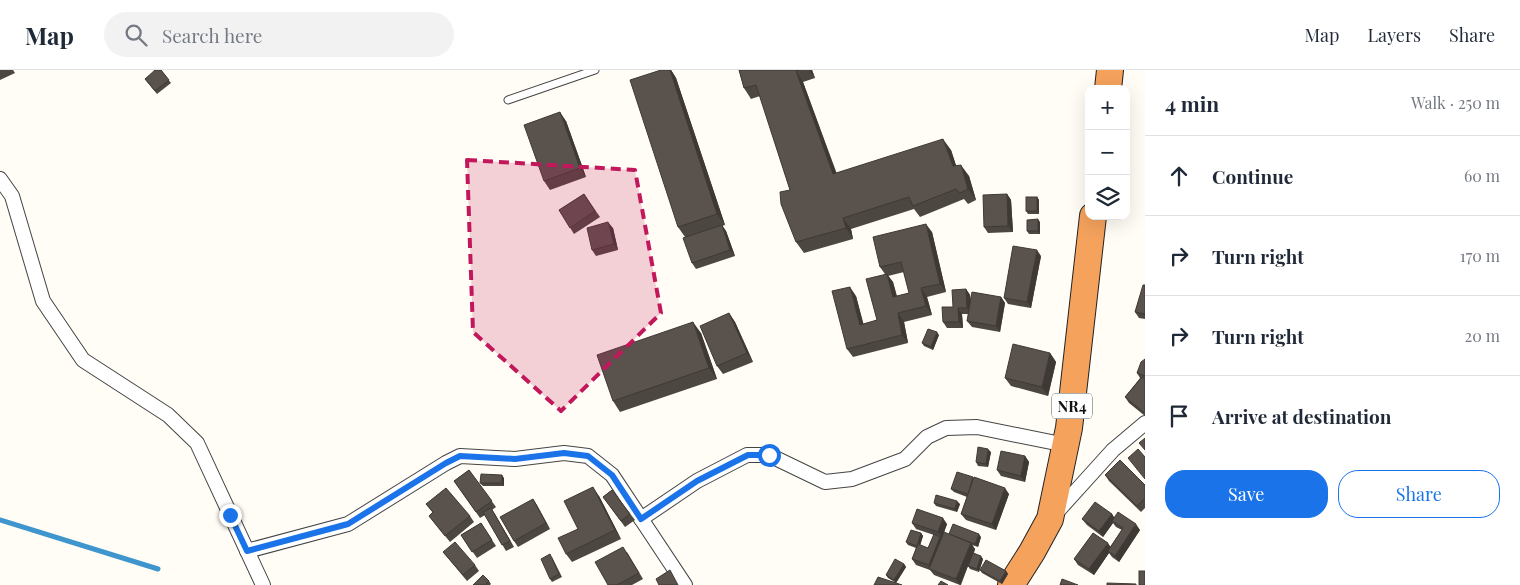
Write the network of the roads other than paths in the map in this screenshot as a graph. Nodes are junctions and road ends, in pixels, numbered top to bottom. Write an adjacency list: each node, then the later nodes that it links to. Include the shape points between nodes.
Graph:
1 (595, 70): 4 (lane)
2 (1110, 70): 3 (highway)
3 (1108, 85)
4 (508, 100)
5 (0, 179): 11 (street, via 12,196 43,302 83,360 168,415 197,443)
6 (1094, 220): 8 (highway, NR4)
7 (1145, 423): 10 (street, via 1113,450)
8 (1066, 445): 9 (street, via 977,427 946,428 927,437 905,459 852,478 825,482 769,455 748,455 697,481); 10 (highway, NR4)
9 (641, 519): 11 (street, via 612,475 588,456 564,453 515,459 460,456 348,524); 13 (street)
10 (1050, 519): 14 (highway, NR4)
11 (247, 551): 12 (street)
12 (263, 585)
13 (685, 585)
14 (1011, 585)

